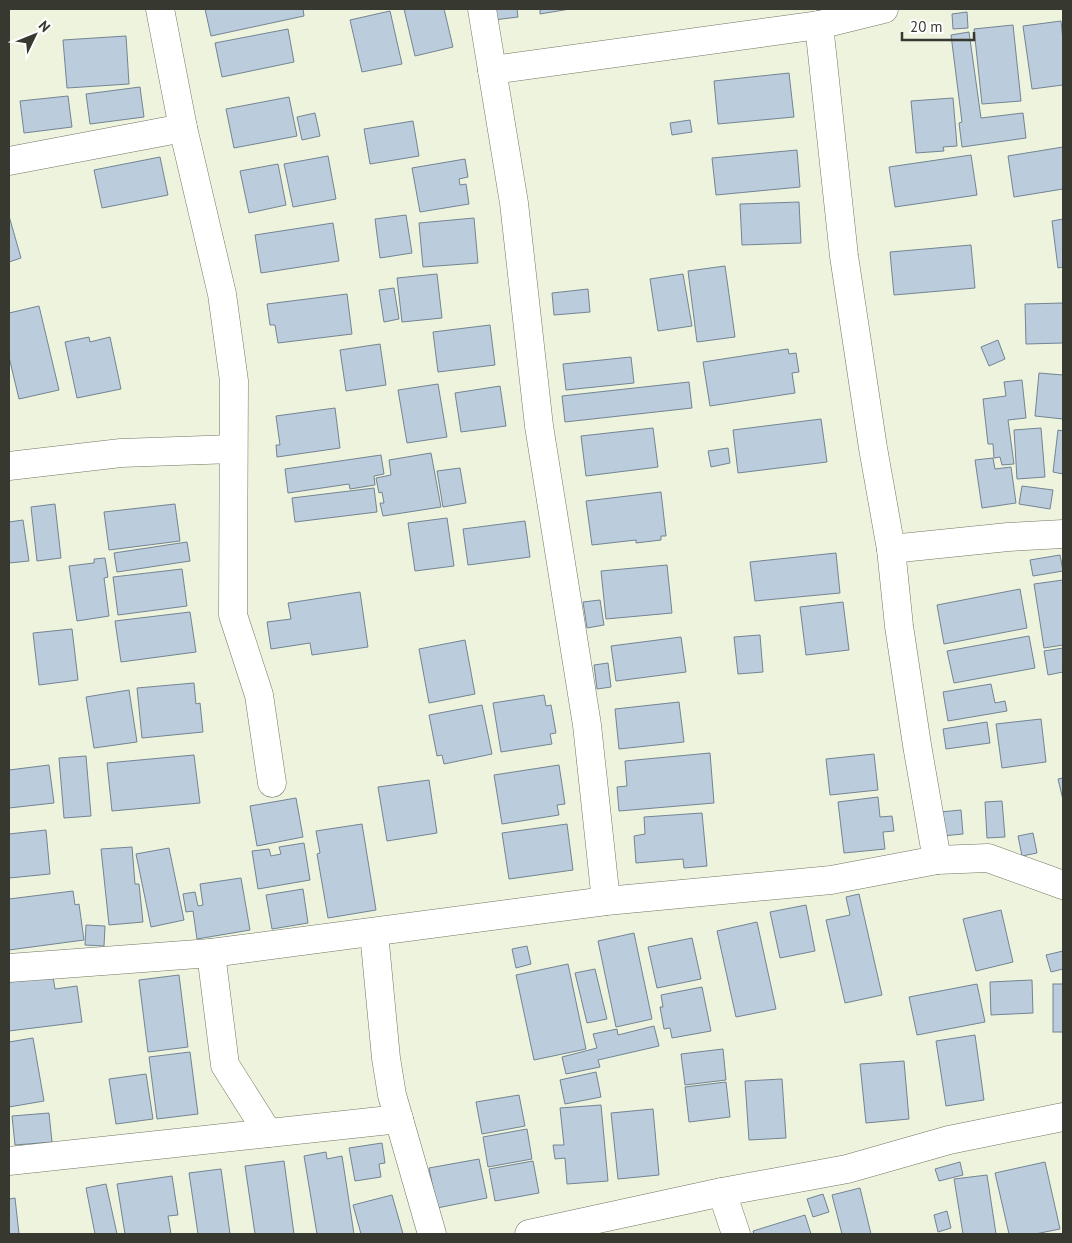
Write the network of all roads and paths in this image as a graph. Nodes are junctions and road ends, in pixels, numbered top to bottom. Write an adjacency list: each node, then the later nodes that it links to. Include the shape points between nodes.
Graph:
1 (160, 9): 6 (street)
2 (482, 9): 5 (street)
3 (884, 9): 4 (street)
4 (818, 25): 5 (street); 11 (street, via 844,256)
5 (492, 70): 15 (street, via 514,203 539,426 587,725)
6 (183, 128): 7 (street); 8 (street, via 222,294 234,381)
7 (9, 161)
8 (233, 449): 9 (street, via 120,453); 12 (street, via 233,615 258,695)
9 (9, 466)
10 (1063, 534): 11 (street)
11 (891, 549): 13 (street, via 899,626)
12 (272, 782)
13 (937, 860): 14 (street, via 988,858); 15 (street, via 831,880)
14 (1063, 885)
15 (606, 901): 16 (street)
16 (374, 933): 17 (street); 20 (street, via 386,1058)
17 (211, 953): 18 (street); 21 (street, via 225,1064)
18 (9, 968)
19 (1063, 1117): 23 (street, via 949,1140 847,1170)
20 (399, 1119): 21 (street); 24 (street)
21 (268, 1133): 22 (street)
22 (9, 1161)
23 (722, 1192): 25 (street); 26 (street)
24 (432, 1234)
25 (529, 1234)
26 (736, 1234)

